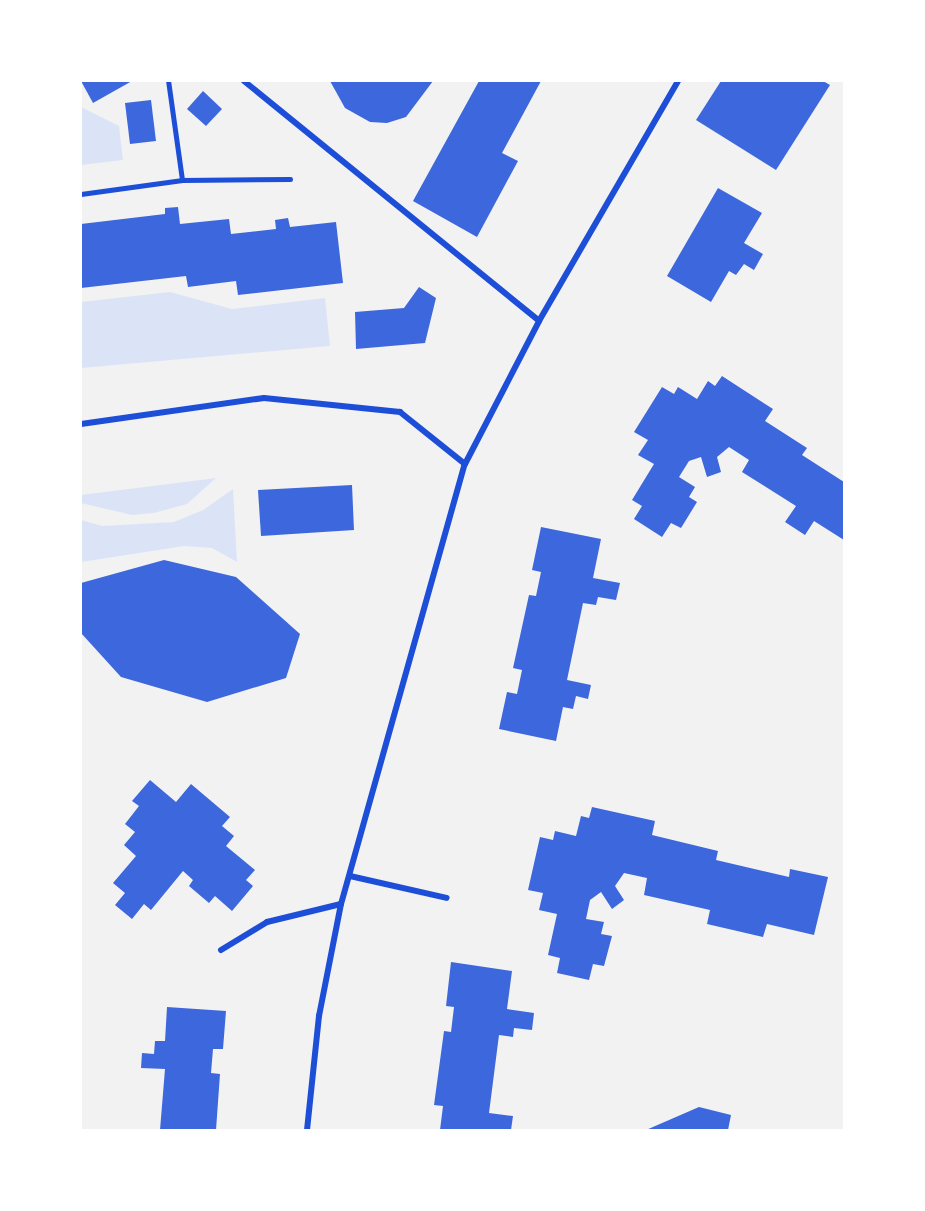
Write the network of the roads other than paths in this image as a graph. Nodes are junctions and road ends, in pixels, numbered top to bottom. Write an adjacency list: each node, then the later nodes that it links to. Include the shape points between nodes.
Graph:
1 (168, 81): 5 (lane)
2 (243, 81): 7 (street)
3 (678, 81): 7 (street)
4 (290, 179): 5 (lane)
5 (182, 180): 6 (lane)
6 (81, 194)
7 (539, 321): 9 (street)
8 (81, 424): 9 (street, via 264,398 400,412)
9 (465, 464): 10 (street)
10 (350, 876): 11 (street); 12 (street)
11 (447, 898)
12 (341, 904): 13 (street, via 267,922); 14 (street, via 319,1016)
13 (221, 950)
14 (307, 1130)

